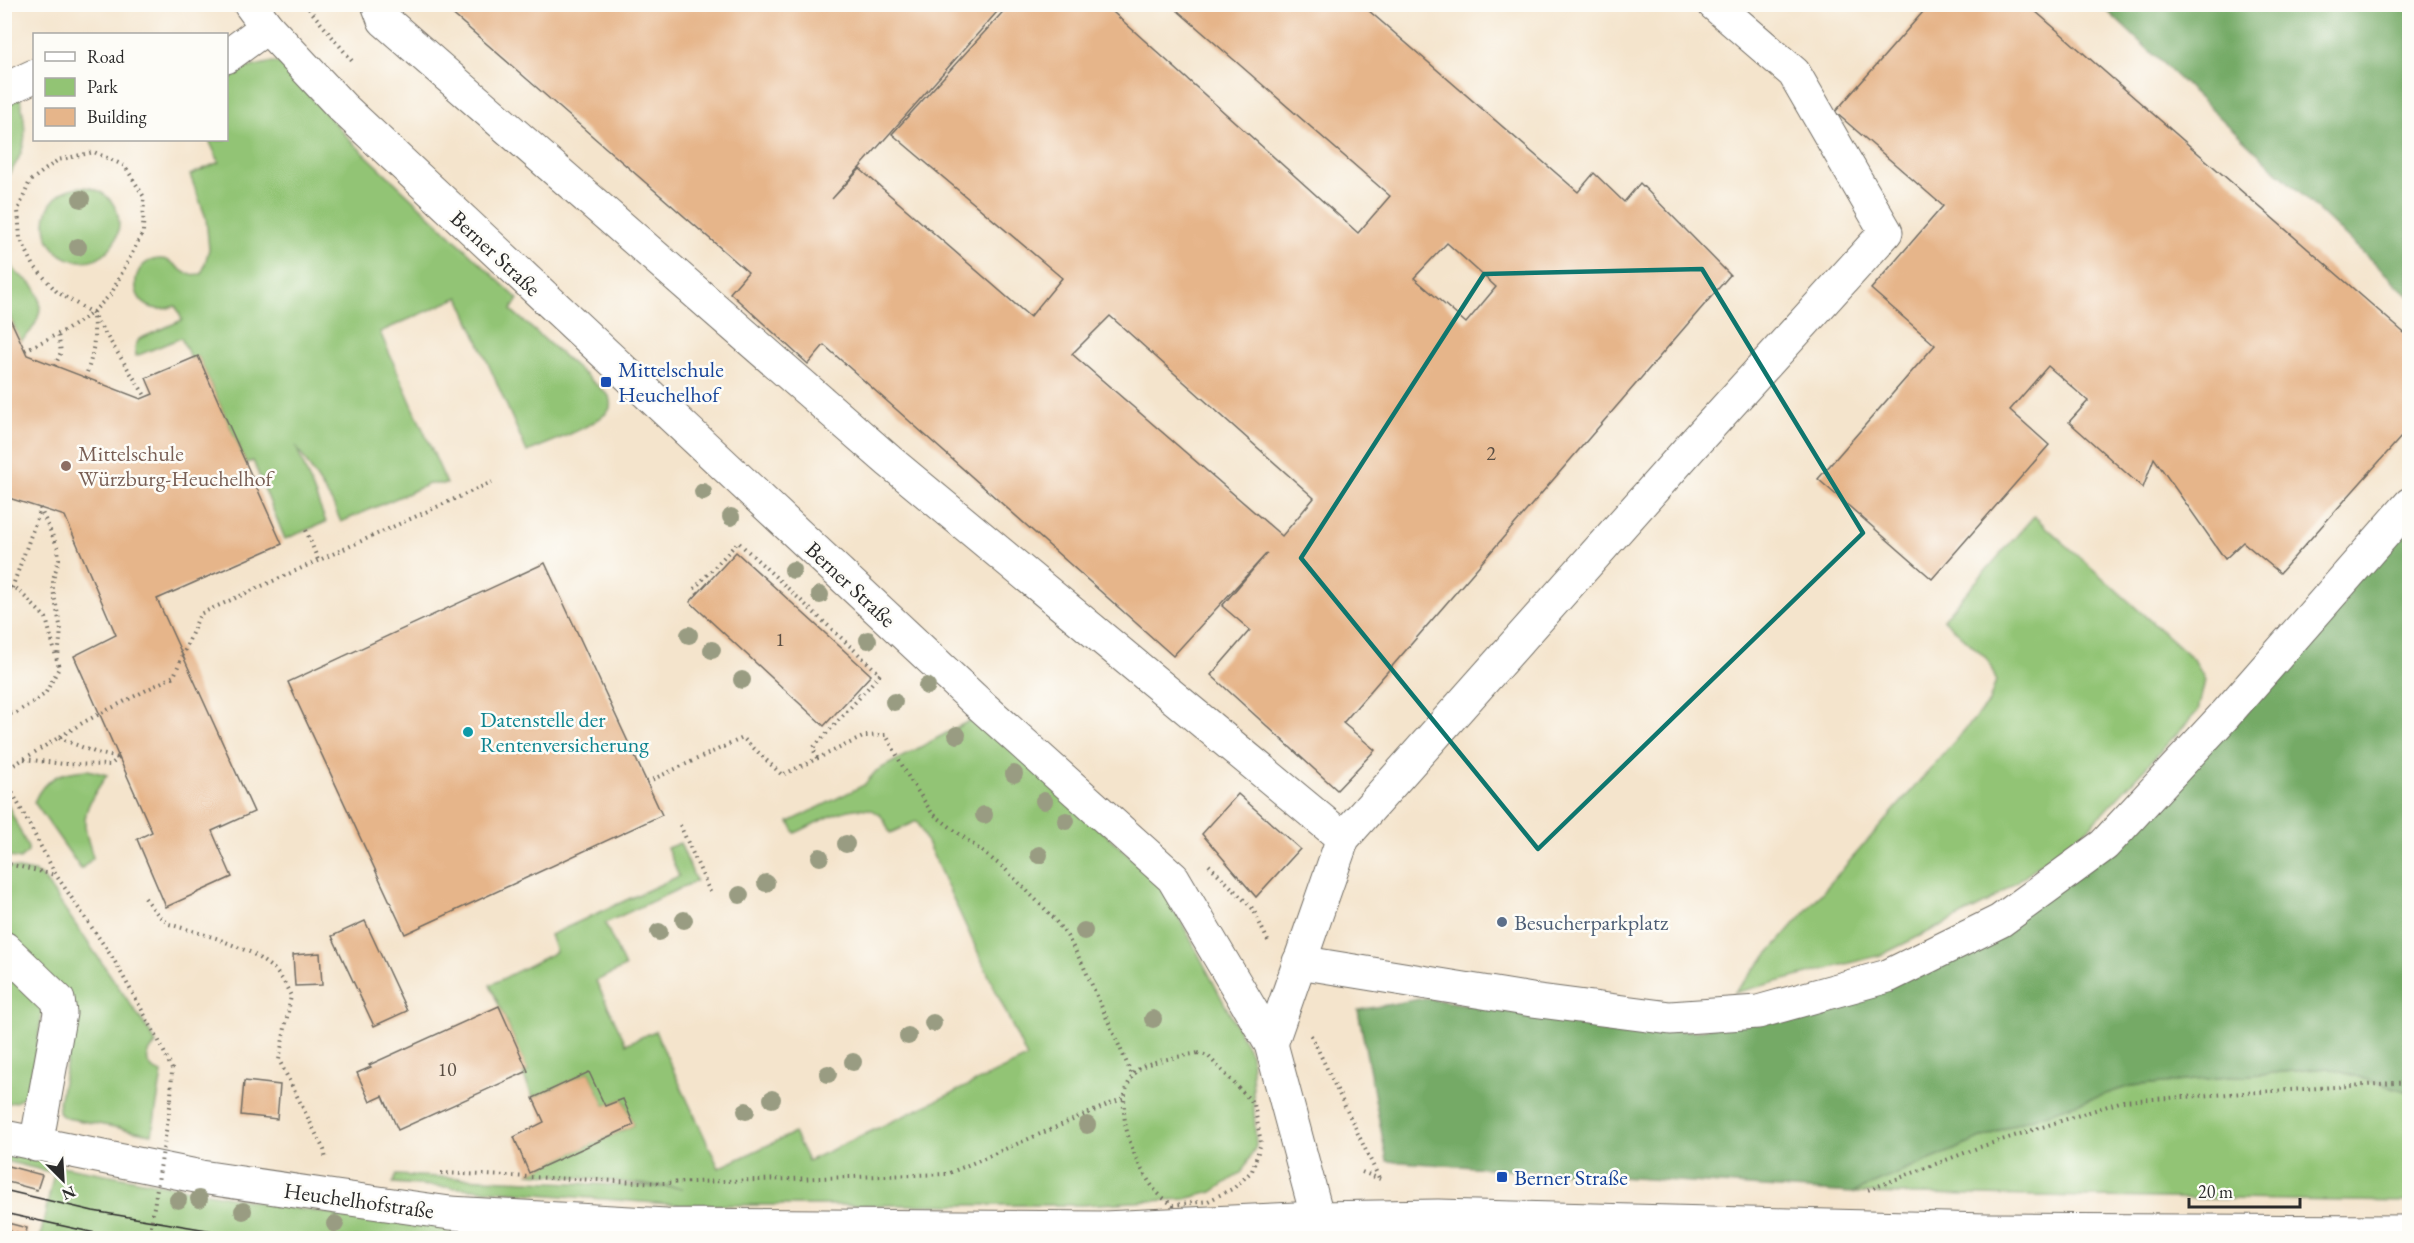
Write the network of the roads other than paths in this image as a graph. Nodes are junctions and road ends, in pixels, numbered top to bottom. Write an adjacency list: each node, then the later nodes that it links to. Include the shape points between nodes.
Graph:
1 (378, 4): 8 (main road, via 384,20 890,461)
2 (1714, 4): 8 (main road, via 1794,73 1886,232)
3 (258, 16): 4 (main road, Berner Straße); 11 (main road, Berner Straße, via 342,107 657,404 1173,878)
4 (228, 54)
5 (33, 76): 6 (main road)
6 (4, 90)
7 (2409, 504): 10 (main road, via 2226,714 2104,845 2000,921 1888,976 1758,1012 1670,1018)
8 (1342, 838): 10 (main road)
9 (4, 948): 13 (main road, via 58,1000 60,1013)
10 (1299, 962): 11 (main road)
11 (1271, 1044): 14 (main road, Berner Straße)
12 (4, 1137): 13 (main road, Heuchelhofstraße)
13 (36, 1145): 14 (main road, Heuchelhofstraße, via 201,1178 450,1213 666,1225)
14 (1320, 1228): 15 (main road, Heuchelhofstraße, via 1438,1216 1986,1230)
15 (2409, 1232)

